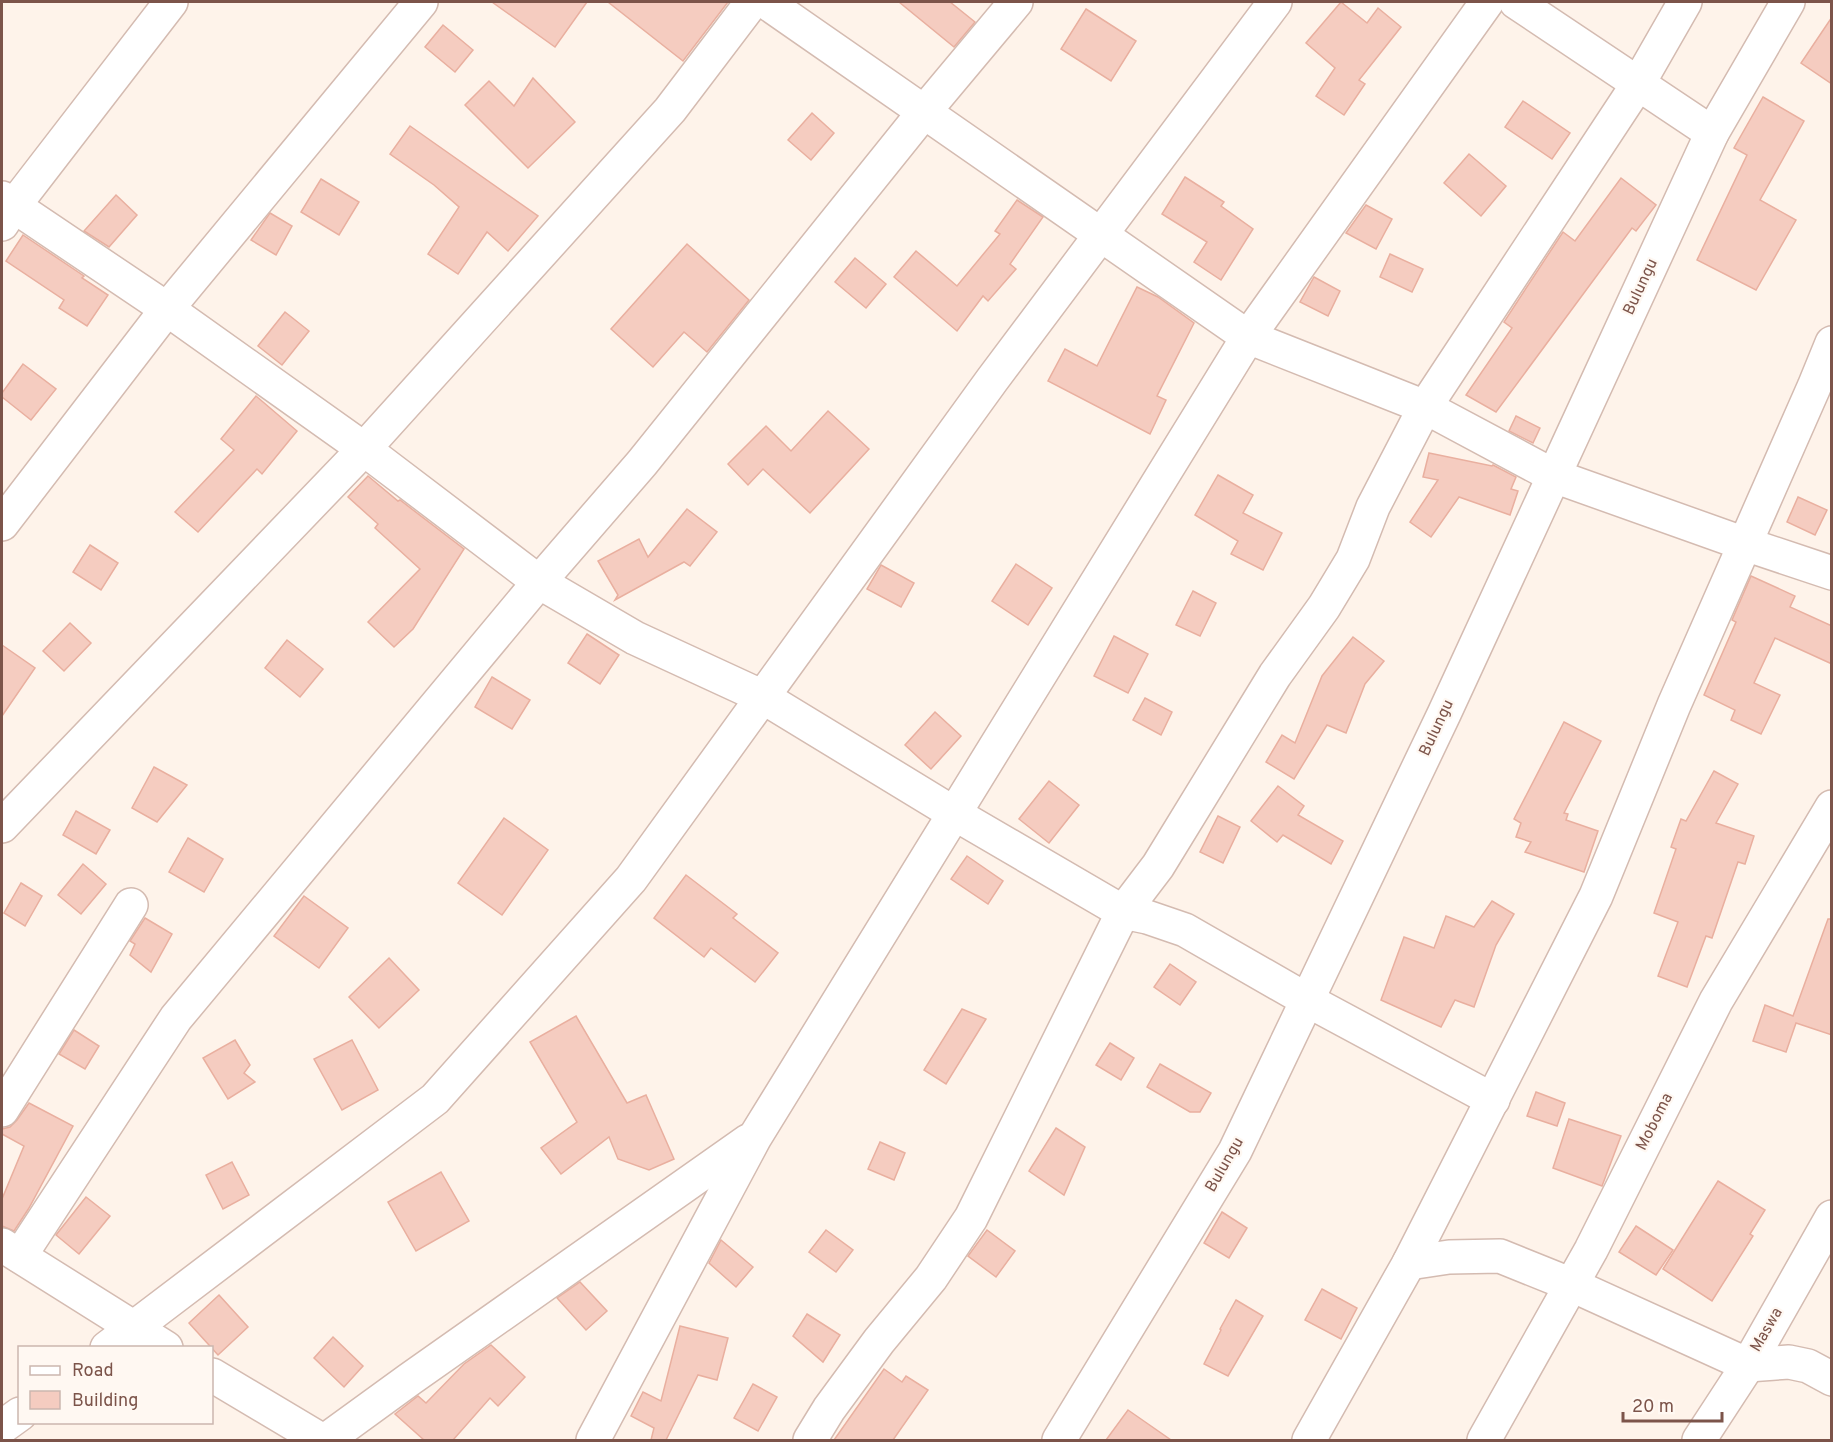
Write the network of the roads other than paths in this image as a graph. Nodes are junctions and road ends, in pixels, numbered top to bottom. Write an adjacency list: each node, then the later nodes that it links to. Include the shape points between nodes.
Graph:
1 (171, 2): 14 (street)
2 (420, 2): 16 (street)
3 (752, 2): 20 (street, via 670,110)
4 (766, 2): 12 (street)
5 (1016, 2): 12 (street)
6 (1275, 2): 15 (street)
7 (1487, 2): 17 (street)
8 (1516, 2): 11 (street)
9 (1685, 2): 11 (street)
10 (1788, 2): 13 (street, Bulungu)
11 (1638, 84): 13 (street); 19 (street)
12 (924, 112): 15 (street); 25 (street, via 642,463)
13 (1712, 133): 21 (street, Bulungu)
14 (5, 210): 16 (street)
15 (1101, 236): 17 (street); 26 (street)
16 (167, 309): 20 (street); 22 (street)
17 (1248, 338): 19 (street); 28 (street)
18 (1832, 343): 23 (street)
19 (1425, 407): 21 (street); 31 (street, via 1336,588 1275,675 1158,866)
20 (364, 449): 25 (street); 29 (street)
21 (1554, 476): 23 (street); 32 (street, Bulungu)
22 (2, 524)
23 (1745, 544): 24 (street); 33 (street, via 1596,896)
24 (1832, 573)
25 (539, 582): 26 (street, via 635,639); 37 (street, via 176,1018)
26 (763, 697): 28 (street); 40 (street, via 631,879 435,1099)
27 (1832, 807): 39 (street, Moboma, via 1716,1001)
28 (955, 814): 31 (street); 35 (street)
29 (2, 826)
30 (131, 905): 34 (street)
31 (1123, 912): 32 (street, via 1185,930); 51 (street, via 971,1218)
32 (1307, 1000): 33 (street); 52 (street, Bulungu, via 1235,1151)
33 (1492, 1100): 38 (street)
34 (2, 1110)
35 (755, 1137): 49 (street); 50 (street)
36 (1832, 1217): 43 (street, Maswa)
37 (11, 1251): 40 (street)
38 (1409, 1263): 39 (street, via 1500,1256); 53 (street)
39 (1572, 1285): 43 (street); 54 (street, Moboma)
40 (133, 1328): 41 (street); 42 (street)
41 (108, 1346)
42 (164, 1346)
43 (1748, 1365): 45 (street, via 1789,1362); 55 (street, Maswa)
44 (213, 1376): 48 (street)
45 (1832, 1378)
46 (18, 1415): 47 (street)
47 (2, 1427)
48 (321, 1440)
49 (326, 1440)
50 (593, 1440)
51 (810, 1440)
52 (1059, 1440)
53 (1310, 1440)
54 (1484, 1440)
55 (1699, 1440)

